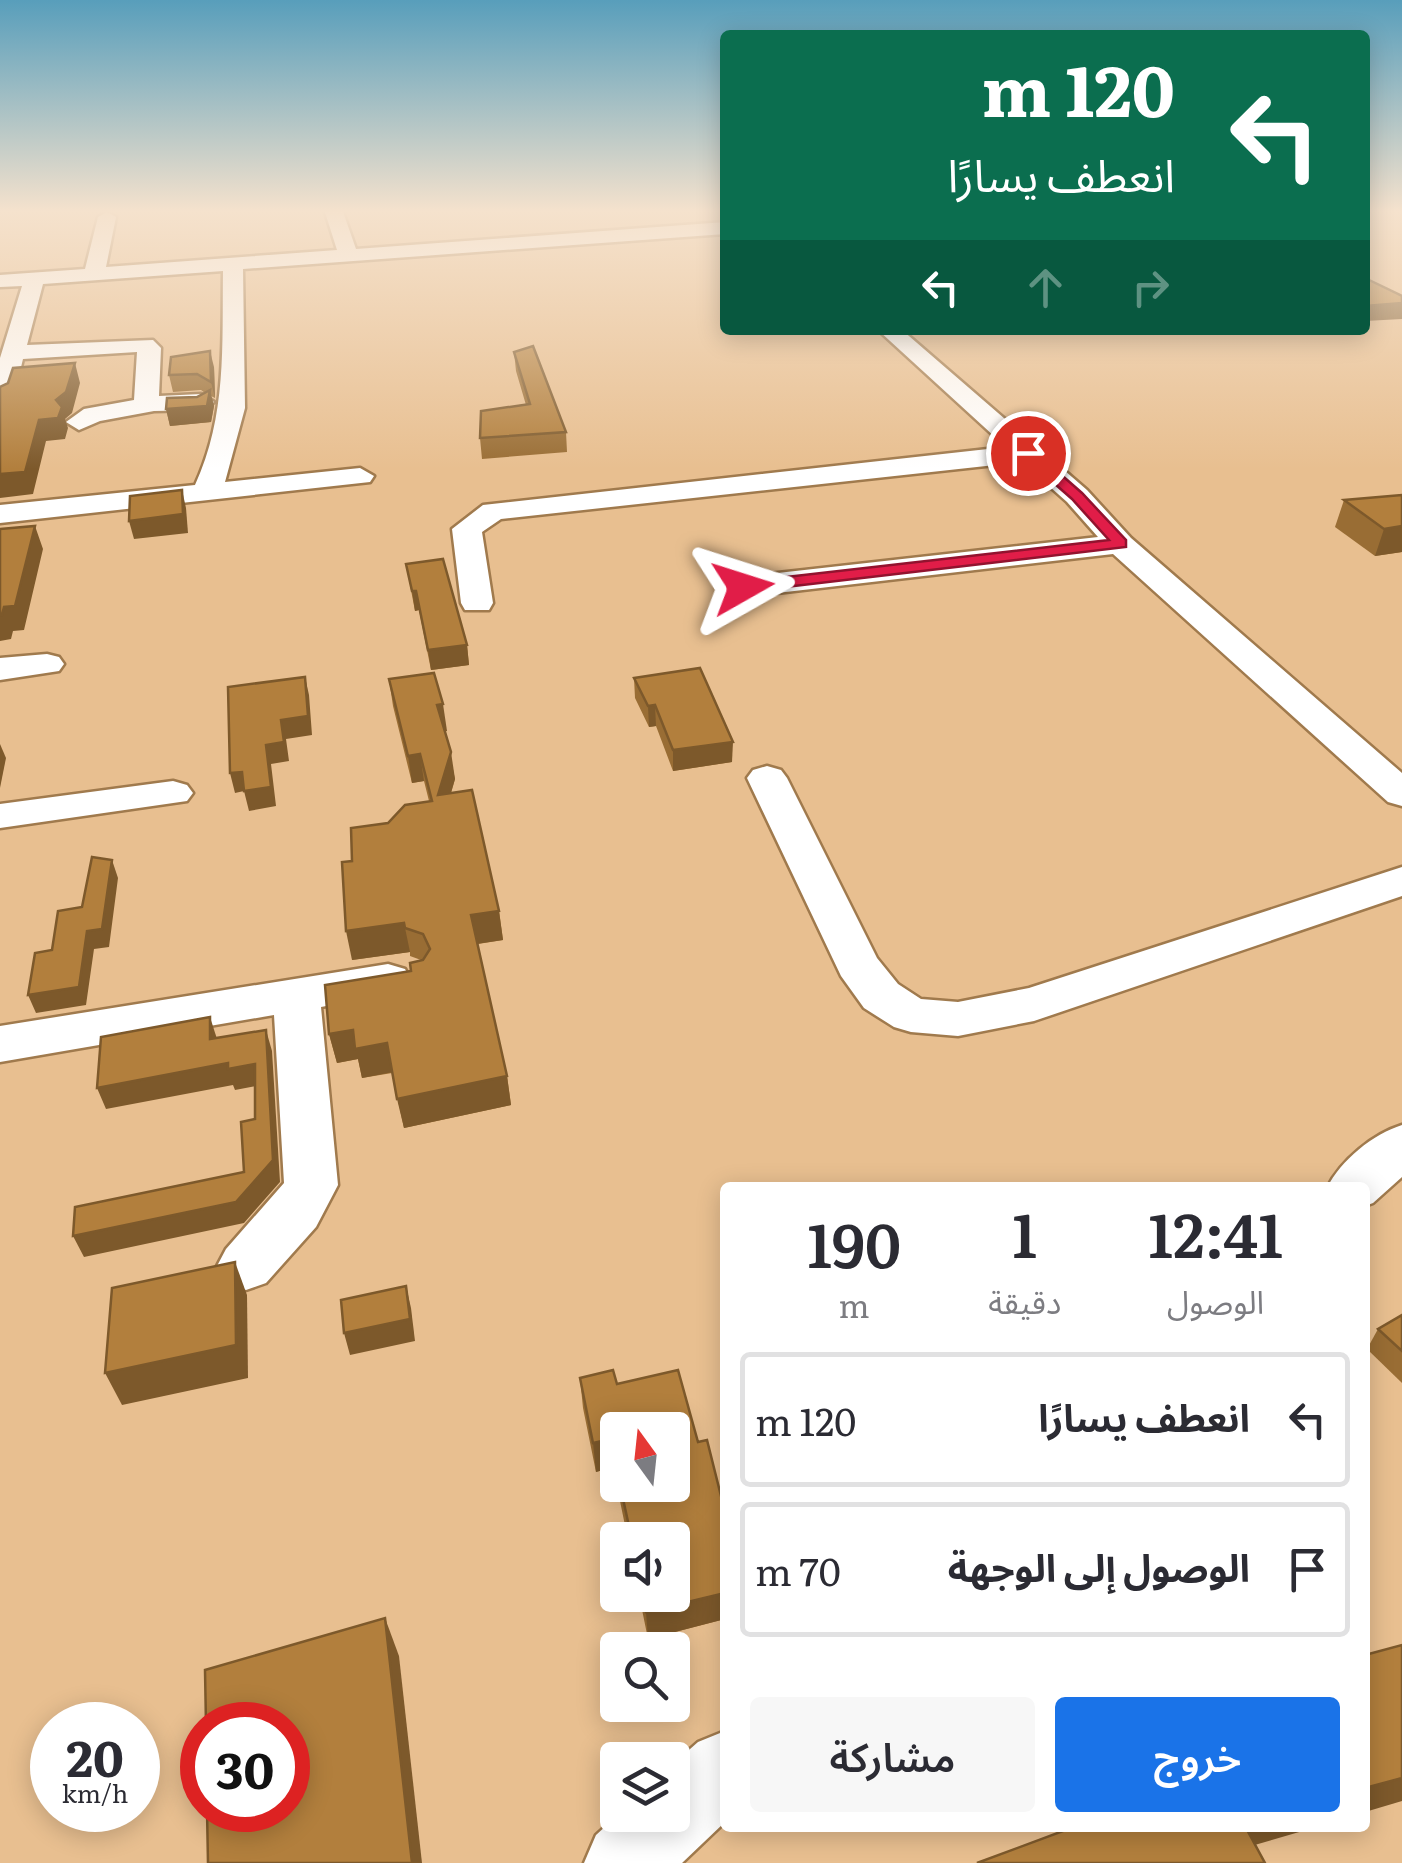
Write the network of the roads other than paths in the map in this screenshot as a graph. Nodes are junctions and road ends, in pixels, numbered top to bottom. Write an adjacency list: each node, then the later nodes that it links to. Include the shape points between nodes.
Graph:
1 (30, 296): 4 (street)
2 (233, 296): 11 (street, via 233,420)
3 (895, 335): 9 (street)
4 (16, 354): 5 (street); 7 (street, via 145,345)
5 (0, 400)
6 (201, 402): 7 (street)
7 (149, 406): 8 (street)
8 (79, 422)
9 (1028, 453): 13 (street); 15 (street, via 494,510 467,529)
10 (360, 476): 11 (street)
11 (206, 492): 12 (street)
12 (0, 514)
13 (1120, 544): 14 (street); 20 (street)
14 (743, 587)
15 (476, 603)
16 (47, 664): 17 (street)
17 (0, 669)
18 (767, 778): 22 (street, via 857,965 882,996 911,1015 958,1020 1034,1004)
19 (173, 793): 21 (street)
20 (1402, 794)
21 (0, 816)
22 (1402, 881)
23 (409, 976): 24 (street)
24 (296, 995): 25 (street); 28 (street, via 310,1184 296,1211)
25 (0, 1044)
26 (1402, 1145): 27 (street)
27 (1361, 1182)
28 (246, 1266)
29 (720, 1774): 30 (street)
30 (624, 1863)

